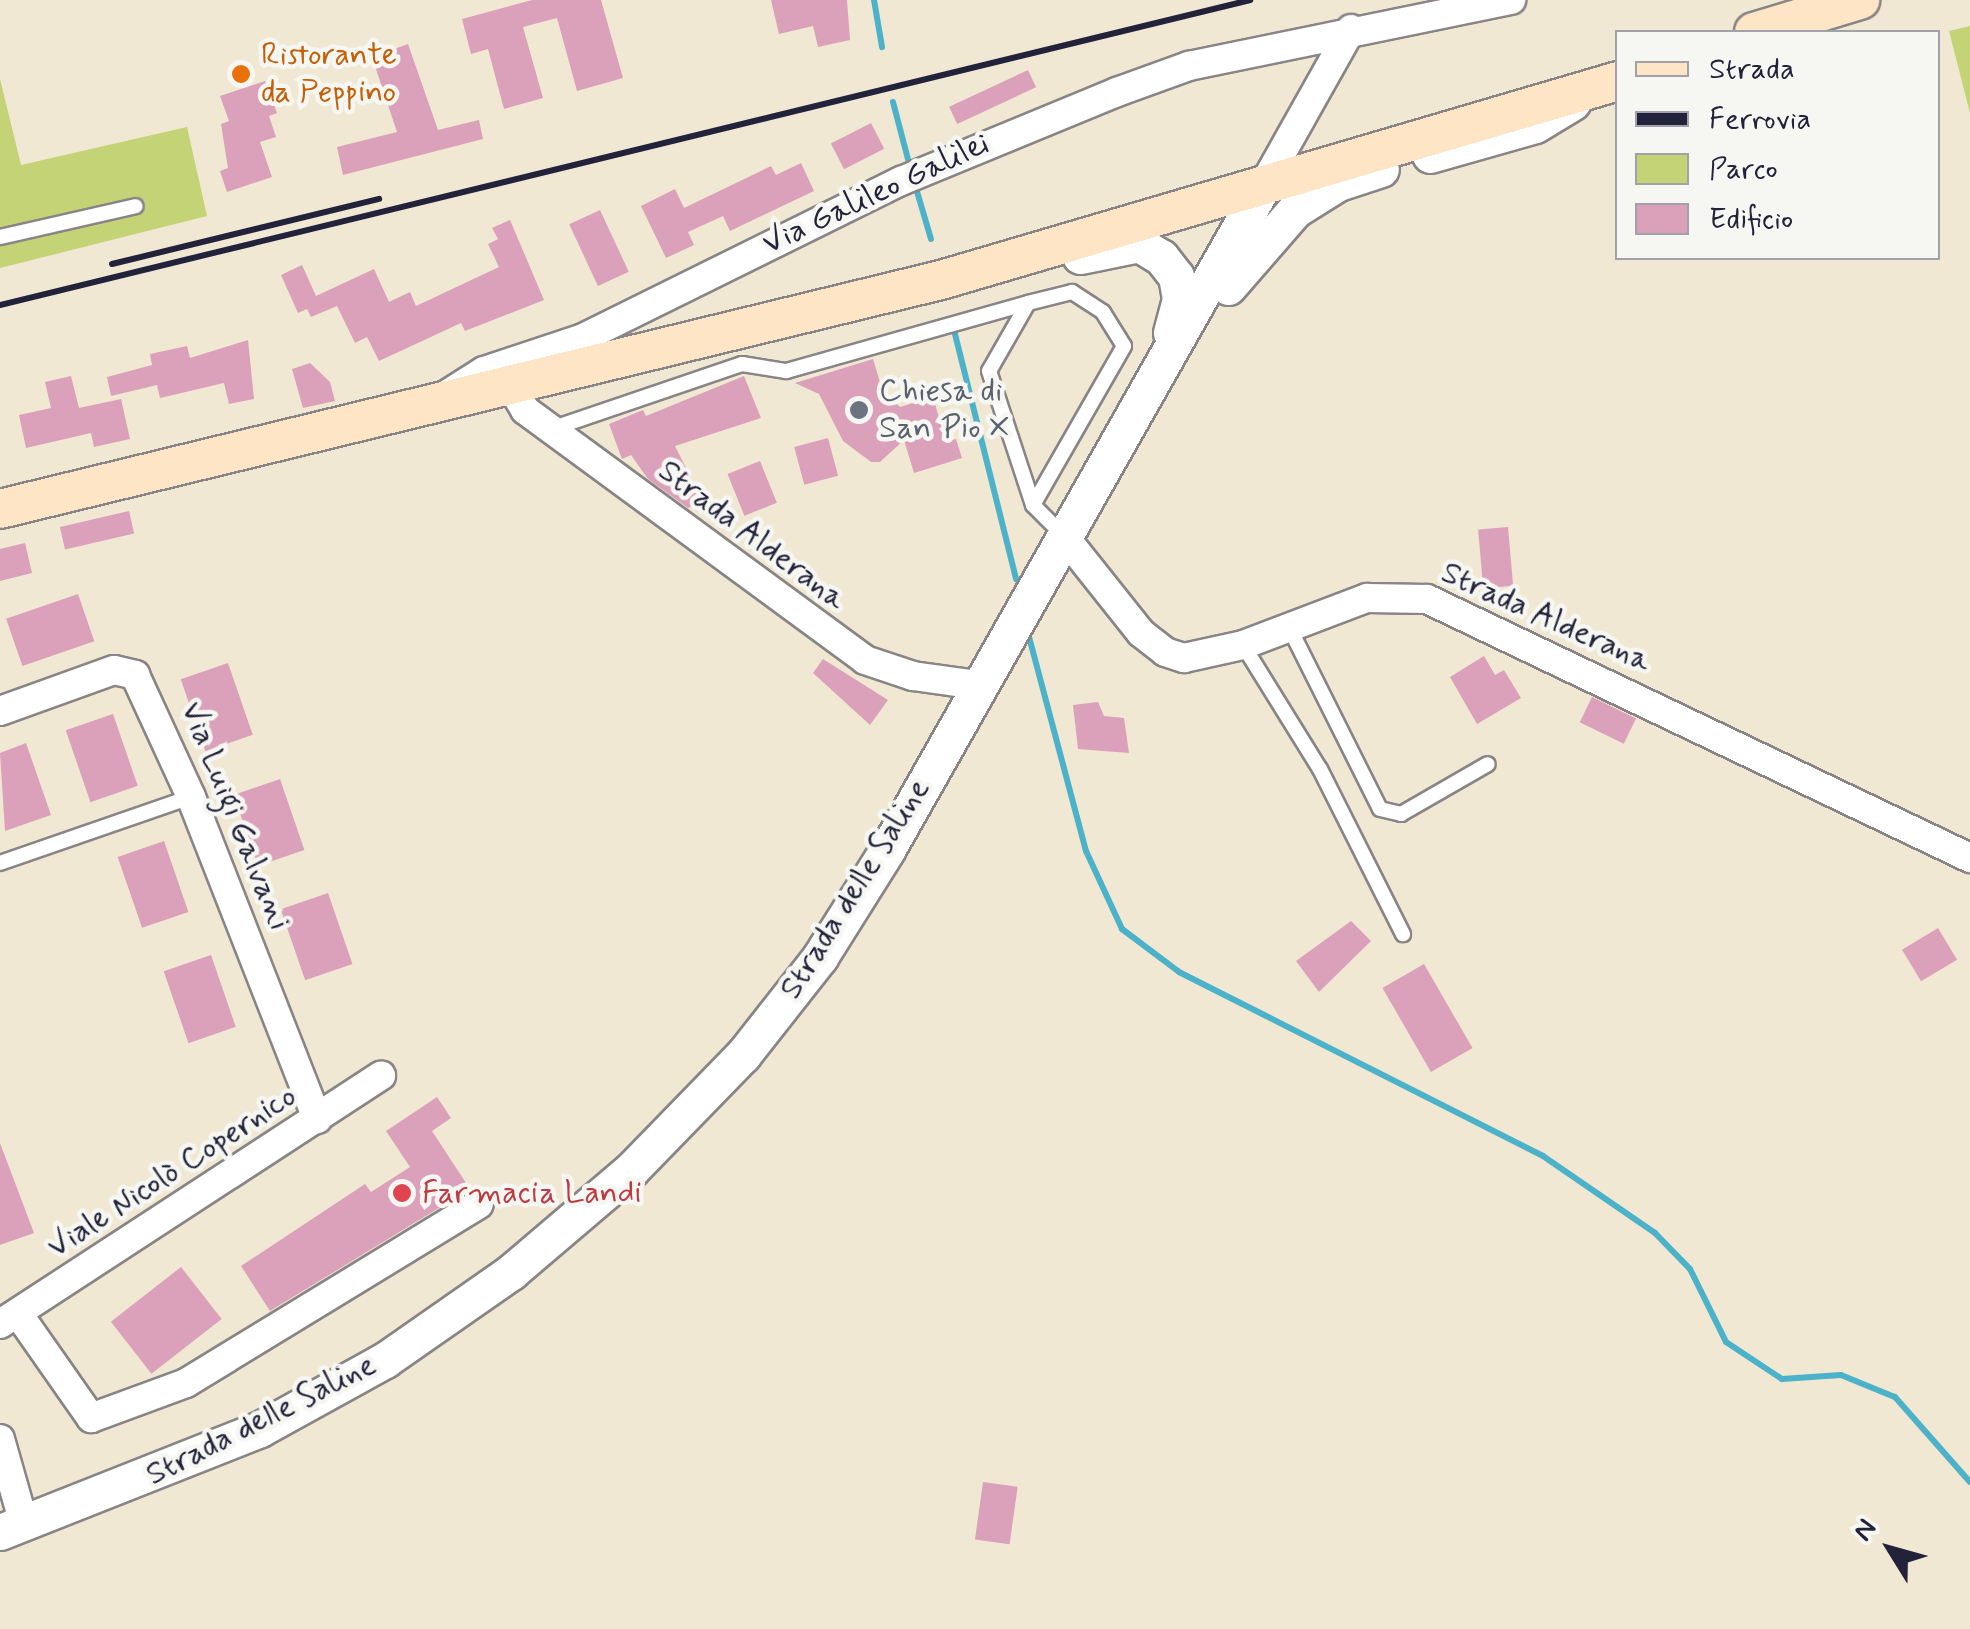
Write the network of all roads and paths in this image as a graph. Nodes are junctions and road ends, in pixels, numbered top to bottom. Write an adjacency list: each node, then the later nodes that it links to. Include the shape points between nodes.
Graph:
1 (1510, 0): 3 (street, Via Galileo Galilei)
2 (1860, 0): 4 (main road)
3 (1351, 29): 6 (street); 13 (street, Via Galileo Galilei, via 1190,66 1002,136 583,338 484,371)
4 (1761, 30)
5 (1603, 86): 6 (main road, Via Galileo Galilei); 11 (street, Strada delle Saline, via 1534,125 1338,182 1252,252 1201,324)
6 (1263, 186): 9 (main road, Via Galileo Galilei); 11 (street, Strada delle Saline)
7 (136, 206): 8 (lane)
8 (0, 238)
9 (941, 280): 11 (street, Strada delle Saline, via 996,280 1140,244 1176,276 1180,299); 12 (main road, Via Galileo Galilei)
10 (1028, 303): 14 (lane, via 786,372 742,364); 15 (lane, via 989,371); 15 (lane, via 1072,292 1103,312 1124,346)
11 (1164, 358): 17 (street, Strada delle Saline)
12 (512, 388): 13 (main road, Via Galileo Galilei); 14 (street, Strada Alderana, via 525,410)
13 (422, 411): 16 (main road, Via Galileo Galilei)
14 (550, 429): 20 (street, Strada Alderana, via 865,660 912,676)
15 (1033, 506): 17 (lane)
16 (0, 509)
17 (1063, 535): 19 (street, Strada Alderana, via 1141,633 1165,652 1184,658); 20 (street, Strada delle Saline)
18 (1288, 626): 19 (street, Strada Alderana); 22 (lane, via 1380,810 1402,814); 24 (street, Strada Alderana, via 1368,598 1447,605)
19 (1243, 644): 26 (lane, via 1320,769)
20 (978, 686): 32 (street, Strada delle Saline, via 820,957 743,1054 631,1170 511,1272 385,1360 260,1428)
21 (0, 711): 23 (street, Via Luigi Galvani, via 114,670 135,675)
22 (1488, 764)
23 (191, 797): 25 (lane); 28 (street, Via Luigi Galvani)
24 (1970, 858)
25 (0, 864)
26 (1403, 934)
27 (381, 1076): 28 (street, Viale Nicolò Copernico)
28 (317, 1119): 30 (street, Viale Nicolò Copernico)
29 (478, 1204): 30 (street, via 186,1383 91,1418)
30 (9, 1320)
31 (0, 1438): 32 (street)
32 (12, 1528)

